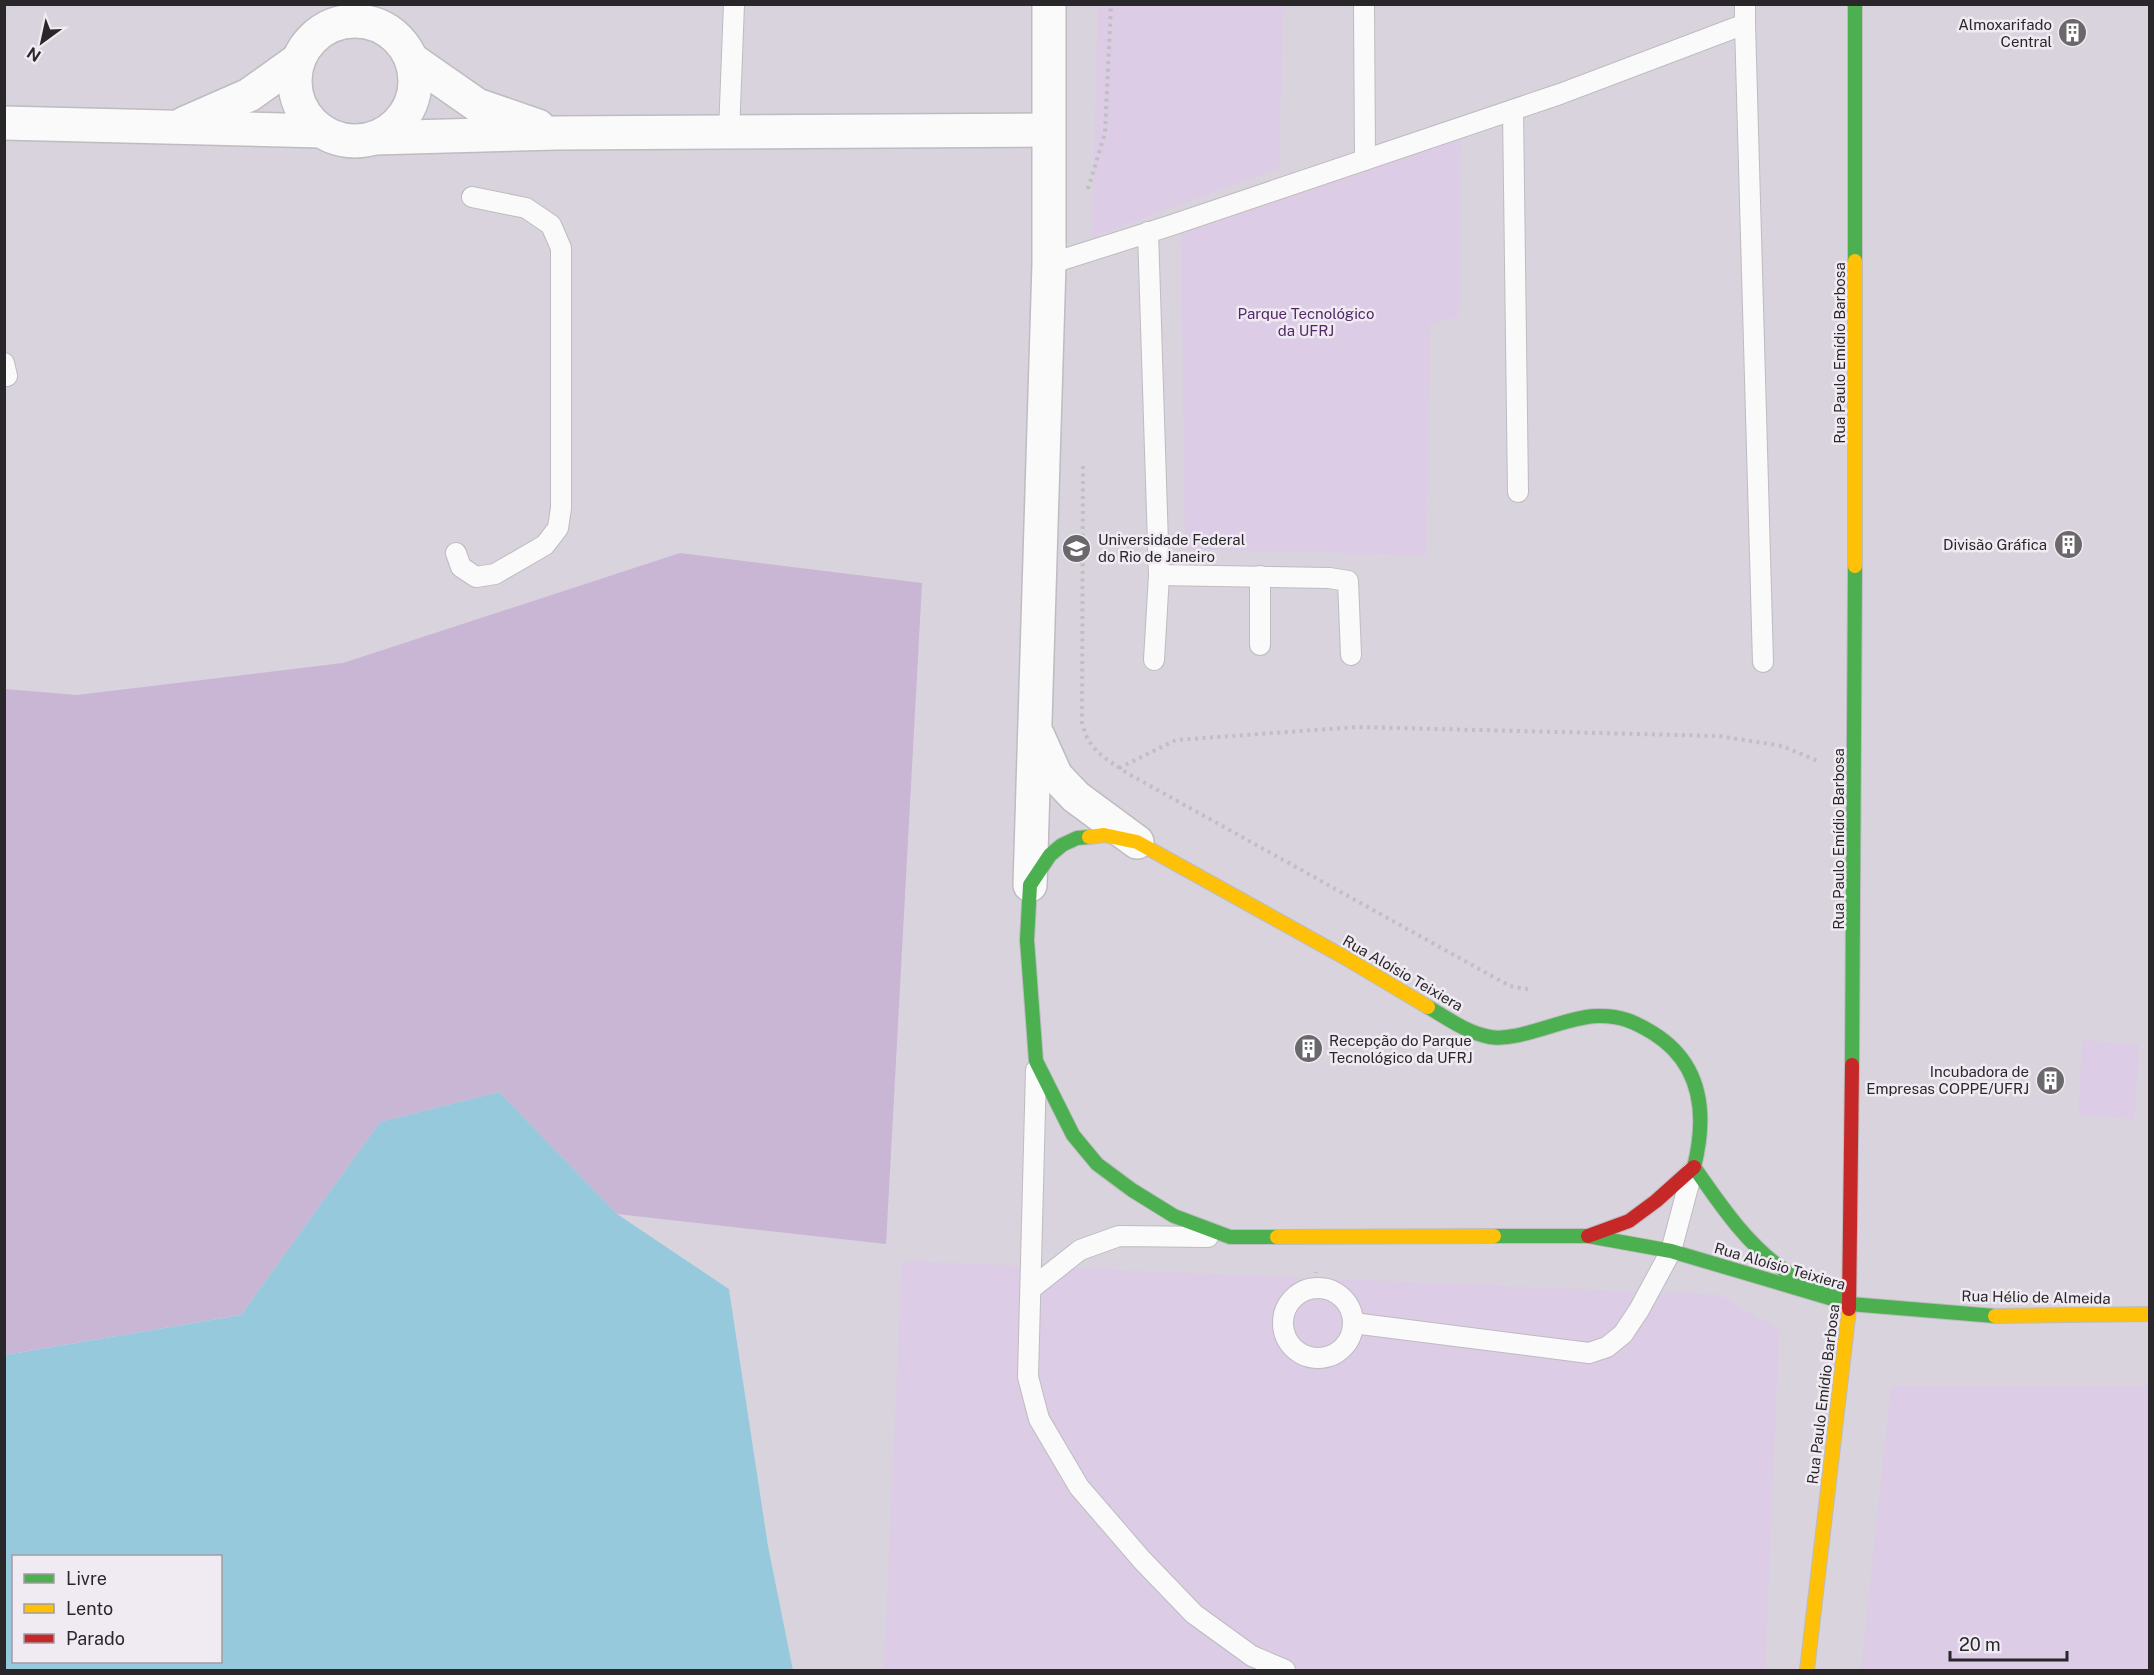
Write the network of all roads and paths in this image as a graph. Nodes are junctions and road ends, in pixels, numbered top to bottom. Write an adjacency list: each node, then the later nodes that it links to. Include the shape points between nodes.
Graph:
1 (333, 4): 10 (street)
2 (734, 4): 18 (lane)
3 (1049, 4): 15 (street)
4 (1111, 4): 21 (path, via 1105,133)
5 (1364, 4): 20 (lane)
6 (1744, 4): 9 (lane)
7 (1855, 4): 36 (street, Rua Paulo Emídio Barbosa)
8 (383, 17): 10 (street, via 329,27); 11 (street)
9 (1745, 24): 12 (lane); 33 (lane)
10 (305, 49): 14 (street, via 249,94); 16 (street, via 295,80 298,100 308,118)
11 (411, 59): 17 (street, via 477,105); 19 (street, via 415,78 413,98 392,129)
12 (1513, 110): 20 (lane); 26 (lane)
13 (4, 123): 14 (street)
14 (176, 127): 16 (street)
15 (1048, 130): 18 (street); 24 (street)
16 (322, 131): 19 (street, via 339,139)
17 (557, 133): 18 (street); 19 (street)
18 (729, 133)
19 (374, 138)
20 (1365, 160): 23 (lane)
21 (1086, 195)
22 (472, 196): 27 (lane, via 526,208 551,225 561,248 561,508 558,528 545,544 495,574 476,577 461,567)
23 (1148, 232): 24 (lane); 28 (lane)
24 (1048, 264): 34 (street)
25 (1083, 464): 35 (path, via 1082,723 1086,739)
26 (1518, 492)
27 (456, 553)
28 (1159, 575): 29 (lane); 32 (lane)
29 (1260, 576): 30 (lane); 31 (lane, via 1348,581)
30 (1260, 645)
31 (1351, 655)
32 (1154, 660)
33 (1763, 662)
34 (1036, 732): 37 (street, via 1056,776 1076,797); 38 (street)
35 (1119, 768): 36 (path, via 1176,740 1357,727 1719,736 1782,746); 39 (path, via 1510,986)
36 (1855, 776): 46 (street, Rua Paulo Emídio Barbosa)
37 (1137, 842): 38 (street, Rua Aloísio Teixiera, via 1104,835 1077,838 1050,855); 41 (street, Rua Aloísio Teixiera, via 1464,1028 1490,1037 1598,1016 1632,1020 1664,1040 1686,1063 1697,1089 1701,1119)
38 (1030, 885): 40 (street, Rua Aloísio Teixiera, via 1027,939)
39 (1538, 989)
40 (1036, 1061): 43 (street, Rua Aloísio Teixiera, via 1073,1135 1098,1164 1174,1216); 45 (lane)
41 (1694, 1167): 42 (street, via 1629,1221); 44 (lane); 46 (street, Rua Aloísio Teixiera, via 1737,1227 1761,1251 1789,1274)
42 (1588, 1236): 43 (street, Rua Aloísio Teixiera); 44 (street, Rua Aloísio Teixiera)
43 (1230, 1237): 45 (lane, via 1119,1236 1080,1250)
44 (1671, 1251): 46 (street, Rua Aloísio Teixiera); 48 (lane, via 1623,1334 1606,1347 1589,1353)
45 (1032, 1288): 49 (lane, via 1028,1377 1039,1419 1079,1487 1194,1614 1252,1656)
46 (1850, 1304): 47 (street, Rua Hélio de Almeida, via 1992,1316); 50 (street, Rua Paulo Emídio Barbosa)
47 (2150, 1314)
48 (1353, 1323)
49 (1285, 1671)
50 (1807, 1671)

